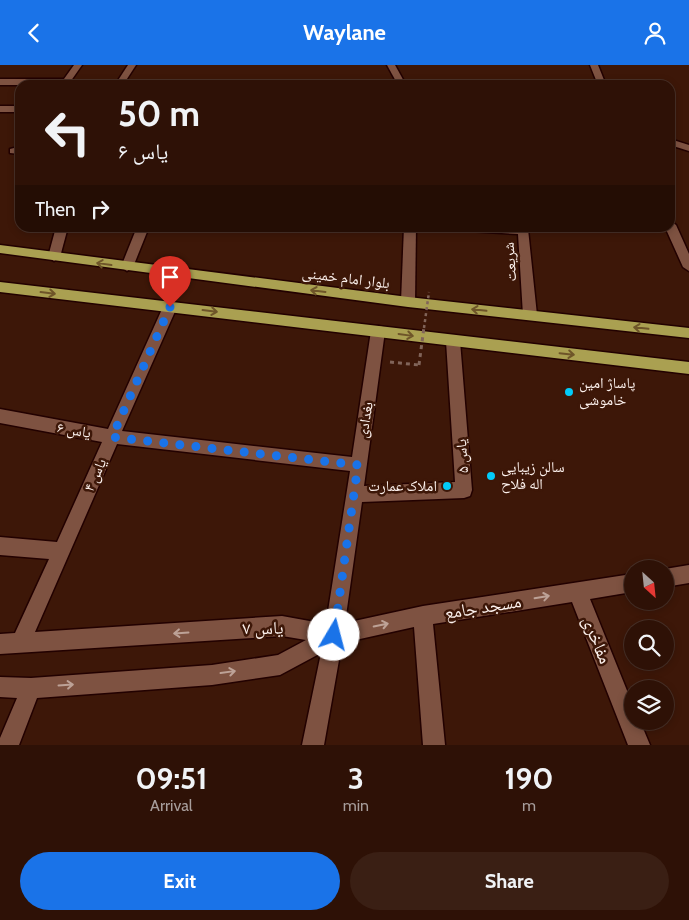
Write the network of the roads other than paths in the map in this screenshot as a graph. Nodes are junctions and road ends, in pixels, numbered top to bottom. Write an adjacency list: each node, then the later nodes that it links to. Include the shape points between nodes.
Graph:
1 (78, 65): 5 (street)
2 (132, 65): 6 (street)
3 (391, 65): 7 (street)
4 (594, 65): 8 (street)
5 (66, 80)
6 (122, 80)
7 (399, 80)
8 (600, 80)
9 (0, 82): 10 (street)
10 (15, 82)
11 (0, 109): 12 (street)
12 (15, 109)
13 (675, 144): 14 (street)
14 (689, 148)
15 (61, 232): 21 (street)
16 (140, 232): 22 (street)
17 (410, 232): 25 (street)
18 (524, 232): 27 (street, شریعت)
19 (673, 232): 23 (street)
20 (0, 249): 21 (highway, بلوار امام خمینی)
21 (54, 257): 22 (highway, بلوار امام خمینی, one-way to 21)
22 (127, 267): 25 (highway, بلوار امام خمینی, one-way to 22)
23 (689, 267)
24 (0, 287): 26 (highway, one-way to 26)
25 (408, 302): 27 (highway, بلوار امام خمینی, one-way to 25)
26 (170, 307): 28 (highway, one-way to 28); 33 (street, یاس ۴)
27 (530, 315): 29 (highway, بلوار امام خمینی, one-way to 27)
28 (378, 331): 30 (highway, one-way to 30); 34 (street, بغدادی)
29 (689, 333)
30 (453, 341): 31 (highway, one-way to 31); 35 (street, یاس ۵, via 464,490)
31 (689, 368)
32 (0, 416): 33 (street, یاس ۶)
33 (112, 437): 34 (street, یاس ۶); 37 (street, یاس ۴)
34 (358, 465): 35 (street, بغدادی)
35 (354, 494): 43 (street, بغدادی)
36 (0, 546): 37 (street)
37 (61, 551): 45 (street, یاس ۴)
38 (689, 574): 39 (street)
39 (674, 576)
40 (624, 584): 41 (street, مسجد جامع)
41 (576, 591): 42 (street, مسجد جامع, one-way to 41); 51 (street, مفاخری)
42 (423, 616): 43 (street, مسجد جامع, one-way to 42); 50 (street)
43 (334, 635): 45 (street, یاس ۷, one-way to 45, via 282,626); 47 (street, یاس ۷, one-way to 43, via 212,675 280,665); 49 (street, بغدادی)
44 (0, 644): 45 (street, یاس ۷)
45 (20, 644)
46 (0, 687): 47 (street, یاس ۷)
47 (31, 688): 48 (street)
48 (8, 745)
49 (313, 745)
50 (434, 745)
51 (639, 745)

